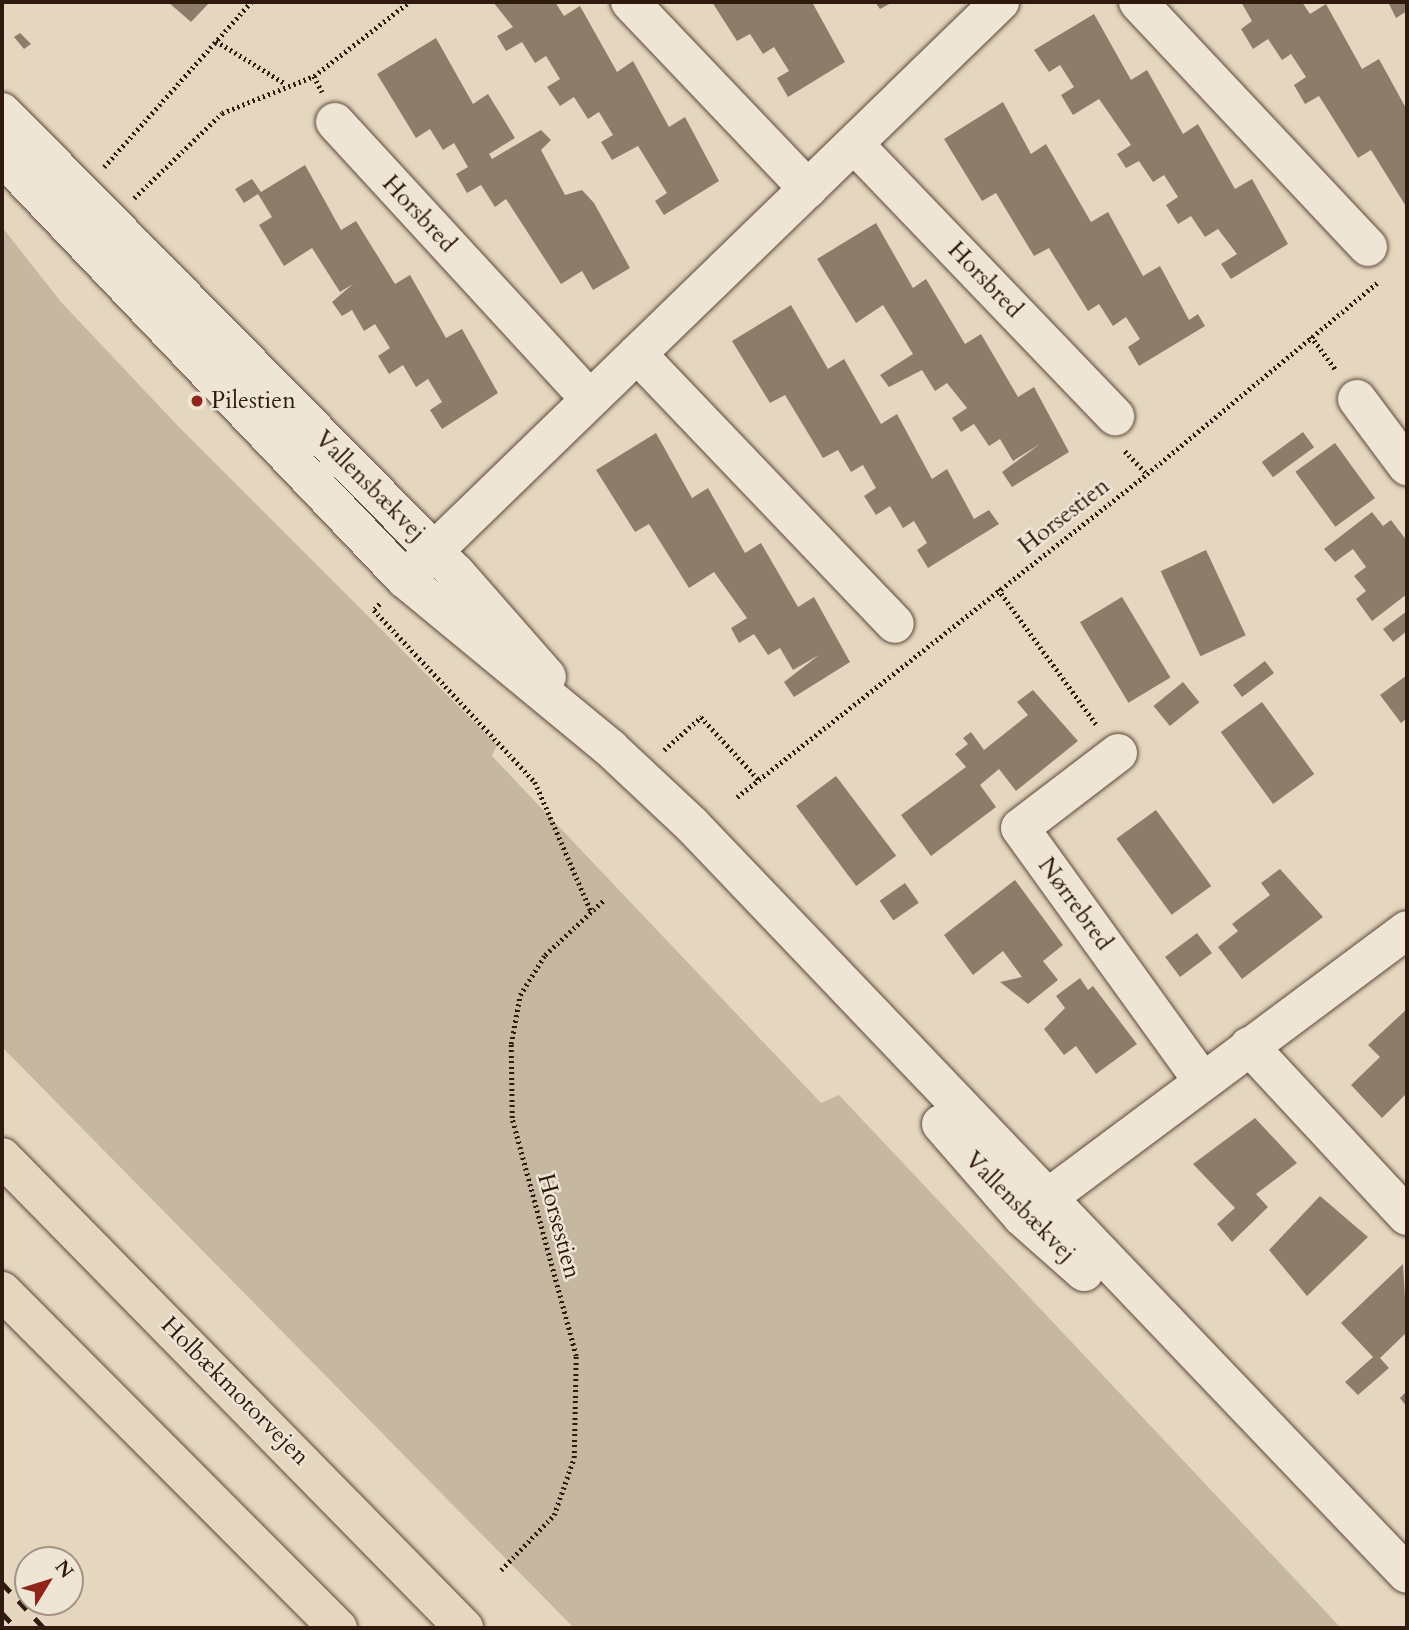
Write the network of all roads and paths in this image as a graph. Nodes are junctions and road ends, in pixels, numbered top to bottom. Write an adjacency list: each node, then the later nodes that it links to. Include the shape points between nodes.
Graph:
1 (251, 2): 6 (path)
2 (409, 2): 7 (path, via 394,20 314,76)
3 (630, 2): 12 (street)
4 (1000, 2): 10 (street)
5 (1138, 2): 15 (street)
6 (216, 41): 7 (path); 13 (path)
7 (287, 85): 14 (path, via 222,113)
8 (2, 112): 13 (street, Vallensbækvej)
9 (335, 122): 18 (street, Horsbred)
10 (855, 145): 12 (street); 20 (street, Horsbred)
11 (2, 156): 23 (street, Vallensbækvej)
12 (808, 189): 17 (street)
13 (80, 194): 14 (street, Vallensbækvej)
14 (108, 223): 22 (street, Vallensbækvej)
15 (1377, 261): 16 (path, Horsestien)
16 (1311, 336): 19 (path); 24 (path, Horsestien)
17 (637, 354): 18 (street); 25 (street)
18 (589, 398): 22 (street)
19 (1357, 399): 21 (street)
20 (1115, 416)
21 (1407, 466)
22 (433, 550): 23 (street); 26 (street, Vallensbækvej)
23 (405, 579): 26 (street, Vallensbækvej); 32 (path, via 374,610 536,782)
24 (998, 589): 28 (path); 29 (path, Horsestien)
25 (895, 624)
26 (610, 748): 37 (street, Vallensbækvej, via 771,908)
27 (665, 749): 29 (path, via 701,717)
28 (1118, 753): 35 (street, Nørrebred, via 1020,828)
29 (759, 780): 30 (path, Horsestien)
30 (737, 797)
31 (605, 899): 32 (path, Horsestien)
32 (591, 911): 41 (path, Horsestien, via 545,955 520,995 511,1044 512,1118 576,1356 574,1458 558,1504)
33 (1407, 930): 34 (street)
34 (1249, 1046): 35 (street); 38 (street)
35 (1202, 1080): 37 (street)
36 (2, 1157): 40 (highway, Holbækmotorvejen)
37 (1033, 1207): 42 (street, Vallensbækvej, via 1309,1470)
38 (1407, 1216)
39 (2, 1291): 43 (highway)
40 (322, 1478): 44 (highway, Holbækmotorvejen); 45 (highway)
41 (501, 1570)
42 (1407, 1574)
43 (338, 1628)
44 (464, 1628)
45 (488, 1628)

